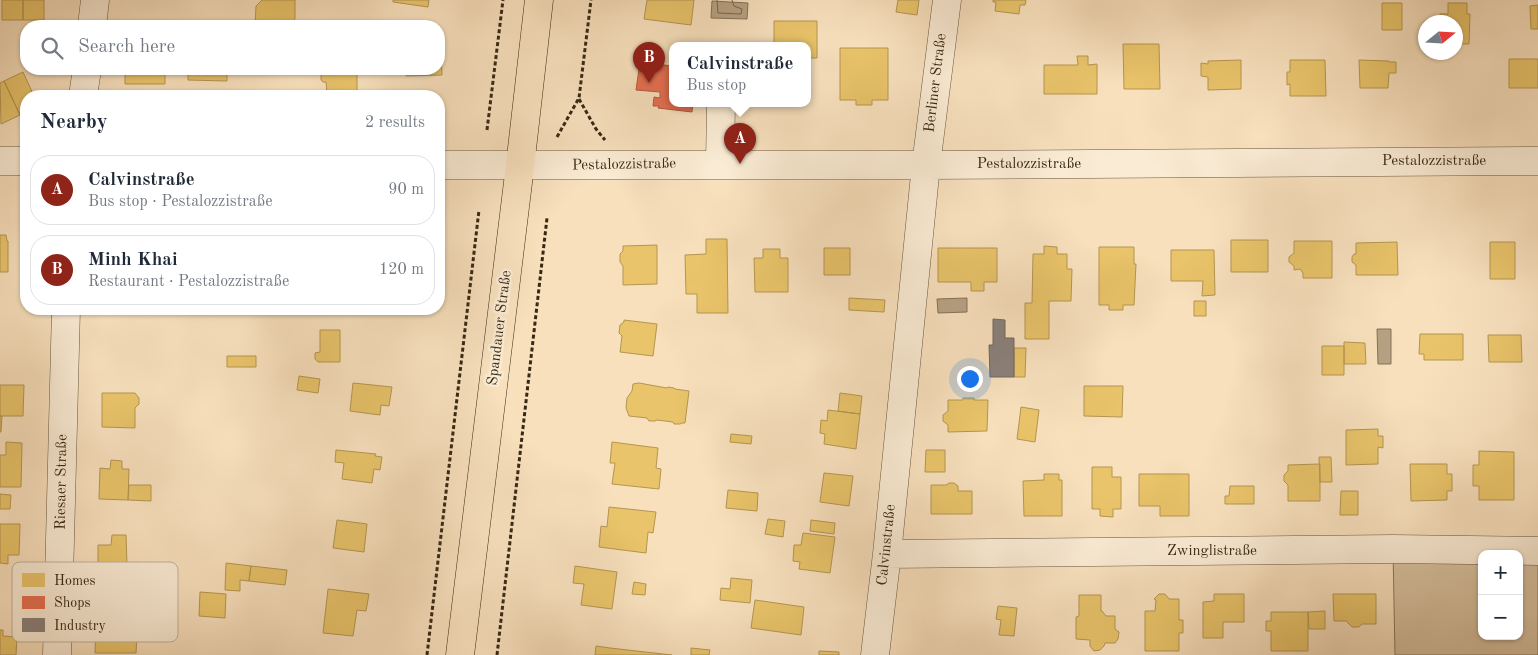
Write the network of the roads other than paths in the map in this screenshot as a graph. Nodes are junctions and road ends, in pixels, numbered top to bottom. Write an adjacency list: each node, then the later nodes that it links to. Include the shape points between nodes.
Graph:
1 (95, 0): 4 (street)
2 (539, 0): 14 (main road, Spandauer Straße)
3 (946, 0): 13 (street, Berliner Straße)
4 (93, 20)
5 (86, 75): 6 (street)
6 (84, 90)
7 (721, 107): 11 (street)
8 (0, 161): 9 (street)
9 (20, 161)
10 (1538, 161): 13 (street, Pestalozzistraße)
11 (720, 164): 13 (street, Pestalozzistraße); 14 (street, Pestalozzistraße)
12 (445, 165): 14 (street, Pestalozzistraße)
13 (926, 165): 17 (street, Calvinstraße)
14 (520, 166): 21 (main road, Spandauer Straße)
15 (66, 315): 18 (street, Riesaer Straße)
16 (1538, 551): 17 (street, Zwinglistraße, via 1393,549)
17 (887, 554): 22 (street, Calvinstraße)
18 (59, 562)
19 (57, 642): 20 (street, Riesaer Straße)
20 (57, 655)
21 (460, 655)
22 (875, 655)

